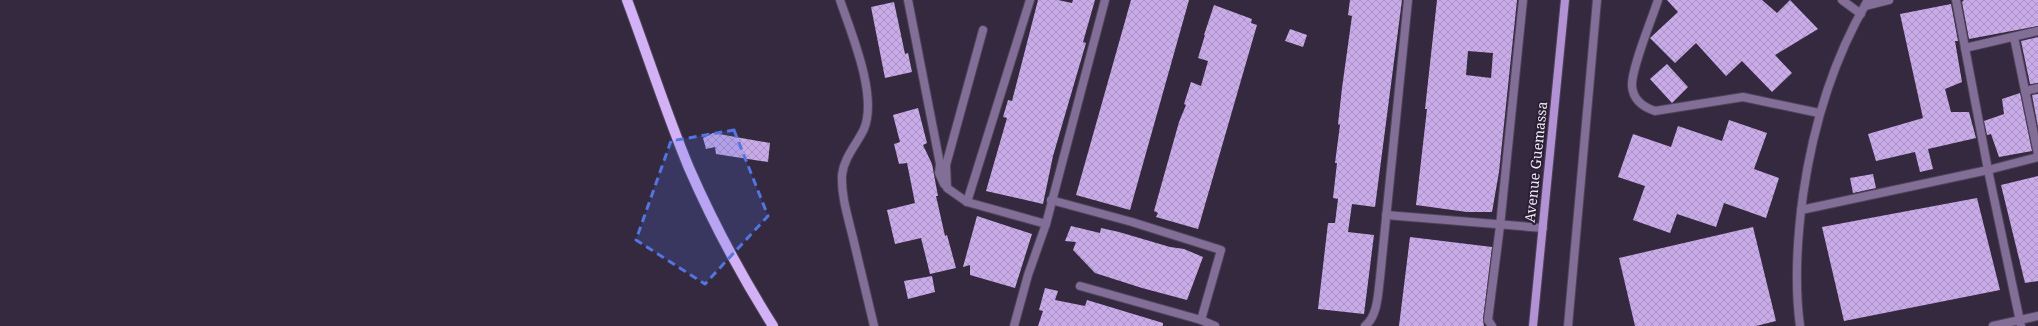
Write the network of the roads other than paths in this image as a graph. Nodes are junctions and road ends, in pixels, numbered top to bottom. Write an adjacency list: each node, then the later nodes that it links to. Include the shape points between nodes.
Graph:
1 (627, 0): 37 (main road, via 692,174 744,282)
2 (840, 0): 38 (street, via 864,73 867,96 864,129 849,152 842,174 844,201)
3 (908, 0): 25 (street, via 941,180)
4 (1030, 0): 27 (street)
5 (1105, 0): 26 (street)
6 (1408, 0): 29 (street)
7 (1523, 0): 31 (street)
8 (1565, 0): 32 (main road, Avenue Guemassa)
9 (1597, 0): 44 (street)
10 (1658, 0): 22 (street, via 1635,68 1632,86 1636,98 1644,108 1655,111 1743,97)
11 (1842, 0): 15 (street)
12 (1889, 0): 14 (street)
13 (1956, 0): 19 (street)
14 (1867, 3): 15 (street)
15 (1861, 14): 22 (street, via 1831,75)
16 (983, 30): 25 (street, via 946,165)
17 (2038, 31): 18 (street)
18 (2014, 37): 19 (street); 21 (street)
19 (1965, 48): 24 (street)
20 (2038, 88): 21 (street)
21 (2025, 91): 23 (street)
22 (1819, 113): 28 (street, via 1810,148)
23 (2038, 156): 24 (street)
24 (1988, 170): 28 (street); 36 (street)
25 (947, 188): 27 (street)
26 (1051, 200): 30 (street); 35 (street, via 1221,250)
27 (967, 202): 30 (street)
28 (1801, 210): 45 (street, via 1797,272)
29 (1386, 215): 31 (street); 41 (street, via 1376,306 1369,323)
30 (1046, 224): 39 (street)
31 (1500, 226): 32 (street); 42 (street, via 1488,320)
32 (1543, 228): 43 (main road, Avenue Guemassa)
33 (1080, 286): 35 (street)
34 (2038, 316): 36 (street)
35 (1200, 320): 40 (street)
36 (2021, 323): 46 (street)
37 (773, 326)
38 (874, 326)
39 (1014, 326)
40 (1215, 326)
41 (1365, 326)
42 (1492, 326)
43 (1533, 326)
44 (1568, 326)
45 (1800, 326)
46 (1993, 326)

